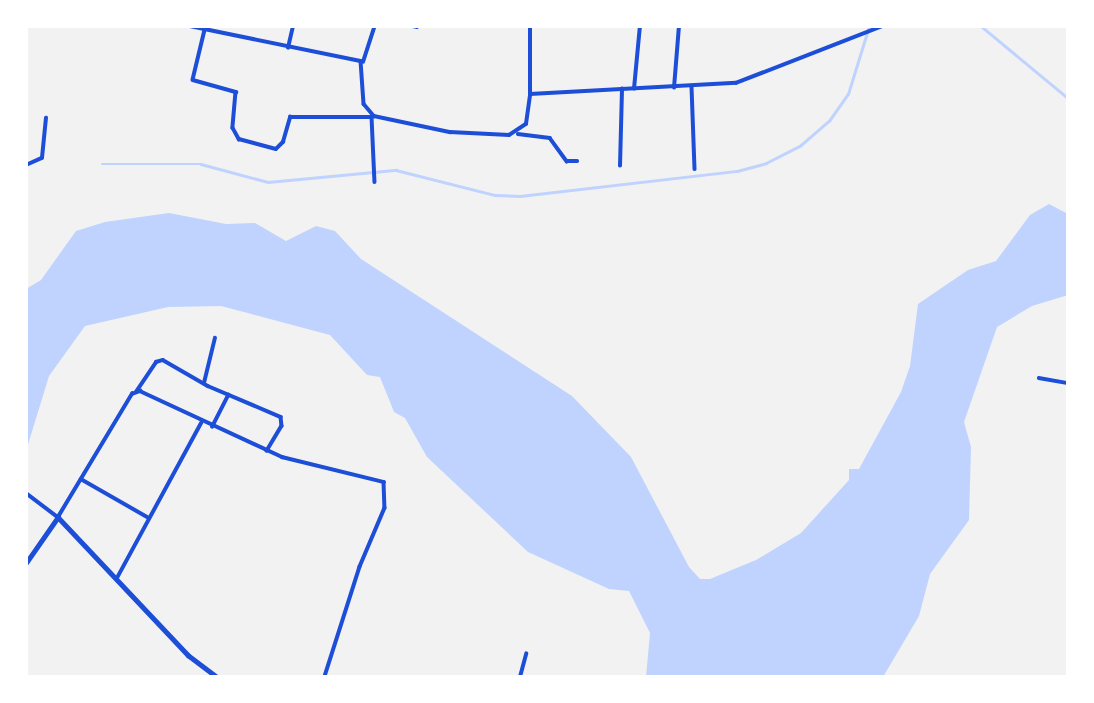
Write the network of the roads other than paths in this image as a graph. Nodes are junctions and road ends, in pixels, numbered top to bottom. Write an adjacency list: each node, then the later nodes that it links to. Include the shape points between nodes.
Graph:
1 (190, 26): 8 (street)
2 (293, 26): 9 (street)
3 (376, 26): 10 (street)
4 (530, 26): 15 (street)
5 (640, 26): 14 (street)
6 (679, 26): 12 (street)
7 (882, 26): 11 (street, via 775,71 736,83)
8 (205, 30): 9 (street); 16 (street, via 193,80 236,92 233,128 239,139 276,149 283,142 290,117)
9 (288, 49): 10 (street)
10 (363, 62): 16 (street, via 363,104)
11 (692, 87): 12 (street); 22 (street)
12 (674, 88): 14 (street)
13 (622, 89): 14 (street); 15 (street); 21 (street)
14 (634, 89)
15 (530, 94): 18 (street, via 526,124)
16 (372, 117): 18 (street, via 450,132); 23 (street)
17 (46, 118): 20 (street, via 42,158)
18 (516, 133): 19 (street, via 550,138 567,161)
19 (577, 161)
20 (26, 165)
21 (620, 166)
22 (695, 169)
23 (375, 182)
24 (215, 338): 27 (street)
25 (1039, 378): 26 (street)
26 (1068, 383)
27 (204, 384): 28 (street, via 160,359); 29 (street)
28 (136, 391): 30 (street); 33 (street)
29 (228, 395): 31 (street); 32 (street, via 281,417 282,426)
30 (201, 423): 31 (street); 36 (street)
31 (212, 428): 32 (street)
32 (267, 452): 41 (street, via 387,485 385,508 360,567)
33 (81, 480): 35 (street); 36 (street)
34 (26, 493): 35 (street)
35 (58, 517): 37 (street); 38 (street)
36 (150, 518): 38 (street)
37 (26, 563)
38 (117, 578): 40 (street, via 188,655)
39 (526, 654): 42 (street)
40 (217, 677)
41 (325, 677)
42 (521, 677)

